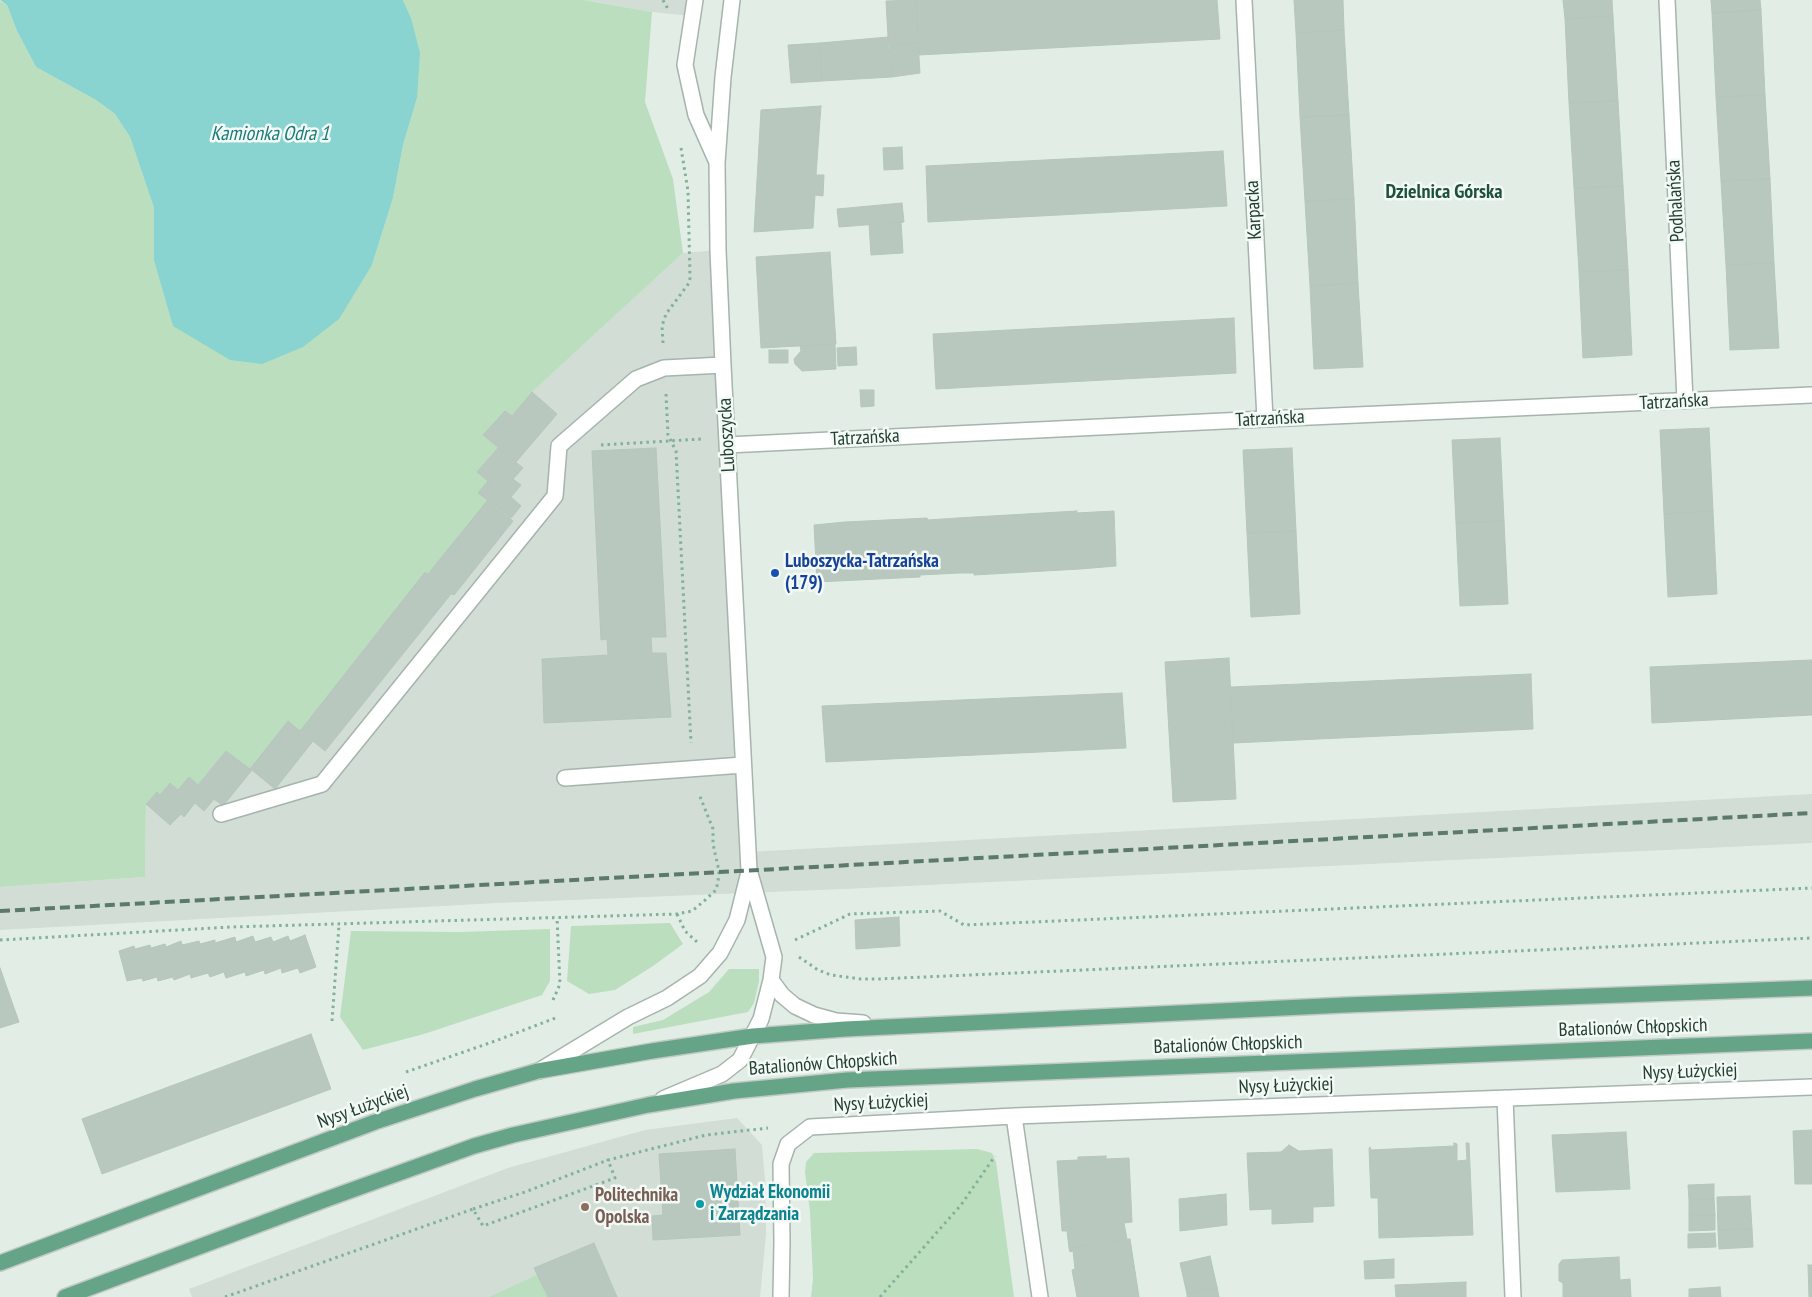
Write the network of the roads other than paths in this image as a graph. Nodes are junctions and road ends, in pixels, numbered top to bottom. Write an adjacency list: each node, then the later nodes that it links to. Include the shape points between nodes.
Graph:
1 (695, 0): 5 (street, via 685,65 696,115)
2 (732, 0): 5 (street, Luboszycka)
3 (1244, 0): 9 (street, Karpacka)
4 (1667, 0): 8 (street, Podhalańska)
5 (717, 163): 6 (street, Luboszycka)
6 (723, 365): 10 (street, Luboszycka); 13 (street, via 664,368 636,379 559,446 555,496 322,784)
7 (1812, 395): 8 (street, Tatrzańska)
8 (1685, 401): 9 (street, Tatrzańska)
9 (1264, 419): 10 (street, Tatrzańska)
10 (727, 445): 11 (street, Luboszycka)
11 (743, 765): 12 (street); 14 (street, Luboszycka)
12 (565, 778)
13 (221, 814)
14 (749, 870): 15 (street, via 774,956); 20 (street, via 737,920 720,952 700,976)
15 (771, 980): 17 (street, via 795,1006 814,1014 836,1021); 18 (street, via 762,1019)
16 (1812, 988): 17 (main road, Batalionów Chłopskich, via 1335,1005)
17 (902, 1026): 18 (main road, Batalionów Chłopskich)
18 (753, 1036): 20 (main road, Nysy Łużyckiej); 23 (street, via 740,1060 722,1074)
19 (1812, 1041): 23 (main road, Batalionów Chłopskich, via 847,1080 734,1091)
20 (538, 1071): 25 (main road, Nysy Łużyckiej, via 375,1122)
21 (1812, 1087): 22 (street, Nysy Łużyckiej)
22 (1505, 1098): 24 (street, Nysy Łużyckiej); 29 (street)
23 (648, 1105): 26 (main road, via 474,1146)
24 (1014, 1116): 27 (street, Nysy Łużyckiej, via 810,1127 788,1144 781,1164); 28 (street)
25 (0, 1264)
26 (65, 1297)
27 (781, 1297)
28 (1040, 1297)
29 (1513, 1297)

